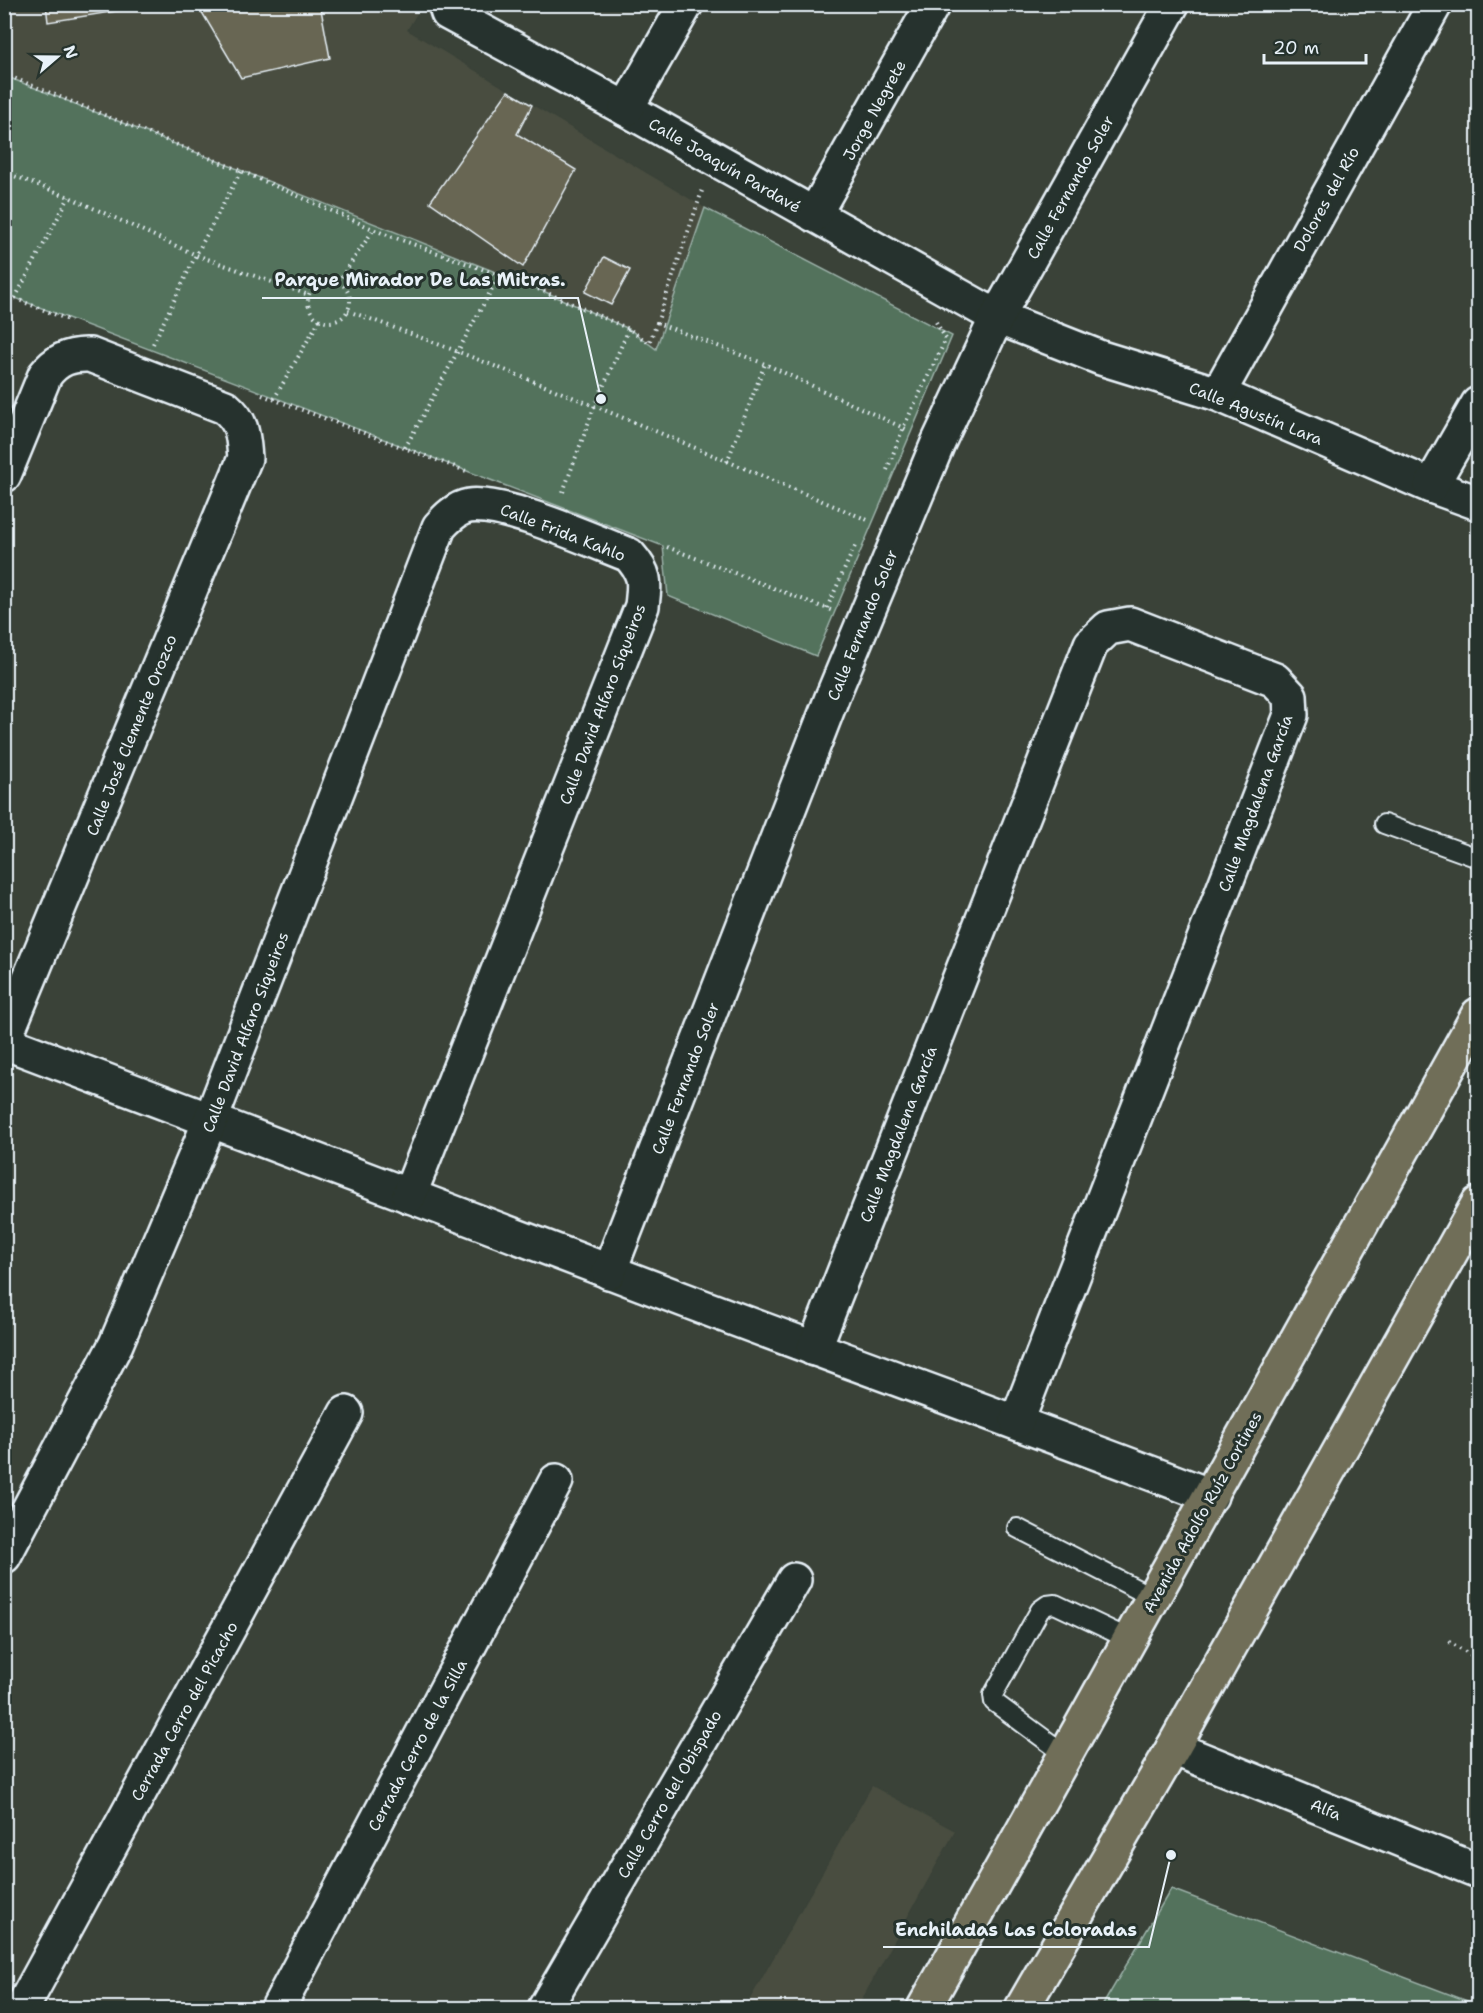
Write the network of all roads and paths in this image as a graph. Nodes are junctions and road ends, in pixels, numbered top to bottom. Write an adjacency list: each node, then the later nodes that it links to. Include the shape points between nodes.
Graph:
1 (686, 4): 7 (street)
2 (933, 4): 12 (street, Jorge Negrete)
3 (1172, 4): 22 (street, Calle Fernando Soler)
4 (1435, 4): 31 (street, Dolores del Río)
5 (449, 10): 7 (street, Calle Joaquín Pardavé)
6 (4, 74): 8 (path)
7 (626, 109): 12 (street, Calle Joaquín Pardavé)
8 (242, 171): 13 (path); 14 (path)
9 (4, 172): 11 (path)
10 (712, 196): 25 (path, via 702,190)
11 (69, 197): 14 (path); 19 (path)
12 (814, 216): 22 (street, Calle Joaquín Pardavé)
13 (374, 229): 15 (path); 16 (path)
14 (196, 255): 18 (path); 28 (path)
15 (501, 274): 26 (path); 27 (path)
16 (338, 282): 18 (path, via 324,280); 20 (path, via 348,291)
17 (4, 294): 19 (path)
18 (309, 295): 23 (path, via 310,309)
19 (15, 298): 24 (path)
20 (348, 311): 23 (path, via 338,320); 27 (path)
21 (925, 316): 35 (path, via 935,322 946,339)
22 (997, 317): 31 (street, Calle Agustín Lara, via 1101,358); 36 (street, Calle Fernando Soler)
23 (320, 319): 32 (path)
24 (77, 323)
25 (657, 323): 26 (path, via 649,343); 29 (path)
26 (629, 329): 34 (path)
27 (460, 351): 34 (path); 37 (path)
28 (149, 352)
29 (765, 364): 35 (path); 38 (path)
30 (253, 392): 32 (path)
31 (1218, 394): 42 (street, Calle Agustín Lara)
32 (274, 400): 37 (path)
33 (1479, 404): 42 (street)
34 (595, 405): 38 (path); 43 (path)
35 (903, 428): 36 (path); 41 (path)
36 (938, 443): 49 (street, Calle Fernando Soler)
37 (405, 448): 39 (path)
38 (726, 462): 47 (path)
39 (471, 473)
40 (4, 475): 58 (street, Calle José Clemente Orozco, via 45,375 54,364 76,354 90,355 225,406 243,428 245,458)
41 (883, 479)
42 (1431, 486): 44 (street, Calle Agustín Lara)
43 (562, 495)
44 (1479, 503)
45 (468, 506): 52 (street, Calle Frida Kahlo, via 493,506 629,555); 59 (street, Calle David Alfaro Siqueiros, via 439,527)
46 (871, 510): 47 (path)
47 (867, 520): 48 (path); 49 (path)
48 (863, 530)
49 (899, 533): 54 (street, Calle Fernando Soler)
50 (858, 539): 53 (path)
51 (663, 546): 53 (path)
52 (645, 580): 60 (street, Calle David Alfaro Siqueiros, via 642,606)
53 (827, 608): 54 (path)
54 (864, 622): 62 (street, Calle Fernando Soler)
55 (1384, 824): 56 (lane)
56 (1479, 858)
57 (1479, 1015): 67 (main road, Avenida Adolfo Ruíz Cortines)
58 (4, 1041): 59 (street)
59 (211, 1119): 60 (street); 69 (street, Calle David Alfaro Siqueiros, via 116,1344)
60 (410, 1196): 62 (street)
61 (1479, 1204): 75 (main road)
62 (609, 1272): 63 (street)
63 (813, 1349): 65 (street); 65 (street, Calle Magdalena García, via 1090,644 1108,628 1130,624 1275,680 1290,696 1291,715)
64 (346, 1413): 78 (street, Cerrada Cerro del Picacho)
65 (1017, 1421): 67 (street)
66 (556, 1481): 79 (street, Cerrada Cerro de la Silla)
67 (1211, 1496): 71 (main road, Avenida Adolfo Ruíz Cortines)
68 (1017, 1528): 71 (lane)
69 (4, 1556)
70 (794, 1580): 80 (street, Calle Cerro del Obispado)
71 (1154, 1598): 72 (main road, Avenida Adolfo Ruíz Cortines)
72 (1131, 1640): 76 (main road, Avenida Adolfo Ruíz Cortines); 76 (lane, via 1055,1604 1047,1605 1035,1620 993,1695 994,1702)
73 (1449, 1642): 74 (path)
74 (1479, 1659)
75 (1173, 1748): 77 (street, Alfa); 82 (main road)
76 (1066, 1755): 81 (main road, Avenida Adolfo Ruíz Cortines)
77 (1479, 1871)
78 (22, 2008)
79 (278, 2008)
80 (545, 2008)
81 (924, 2008)
82 (1022, 2008)

